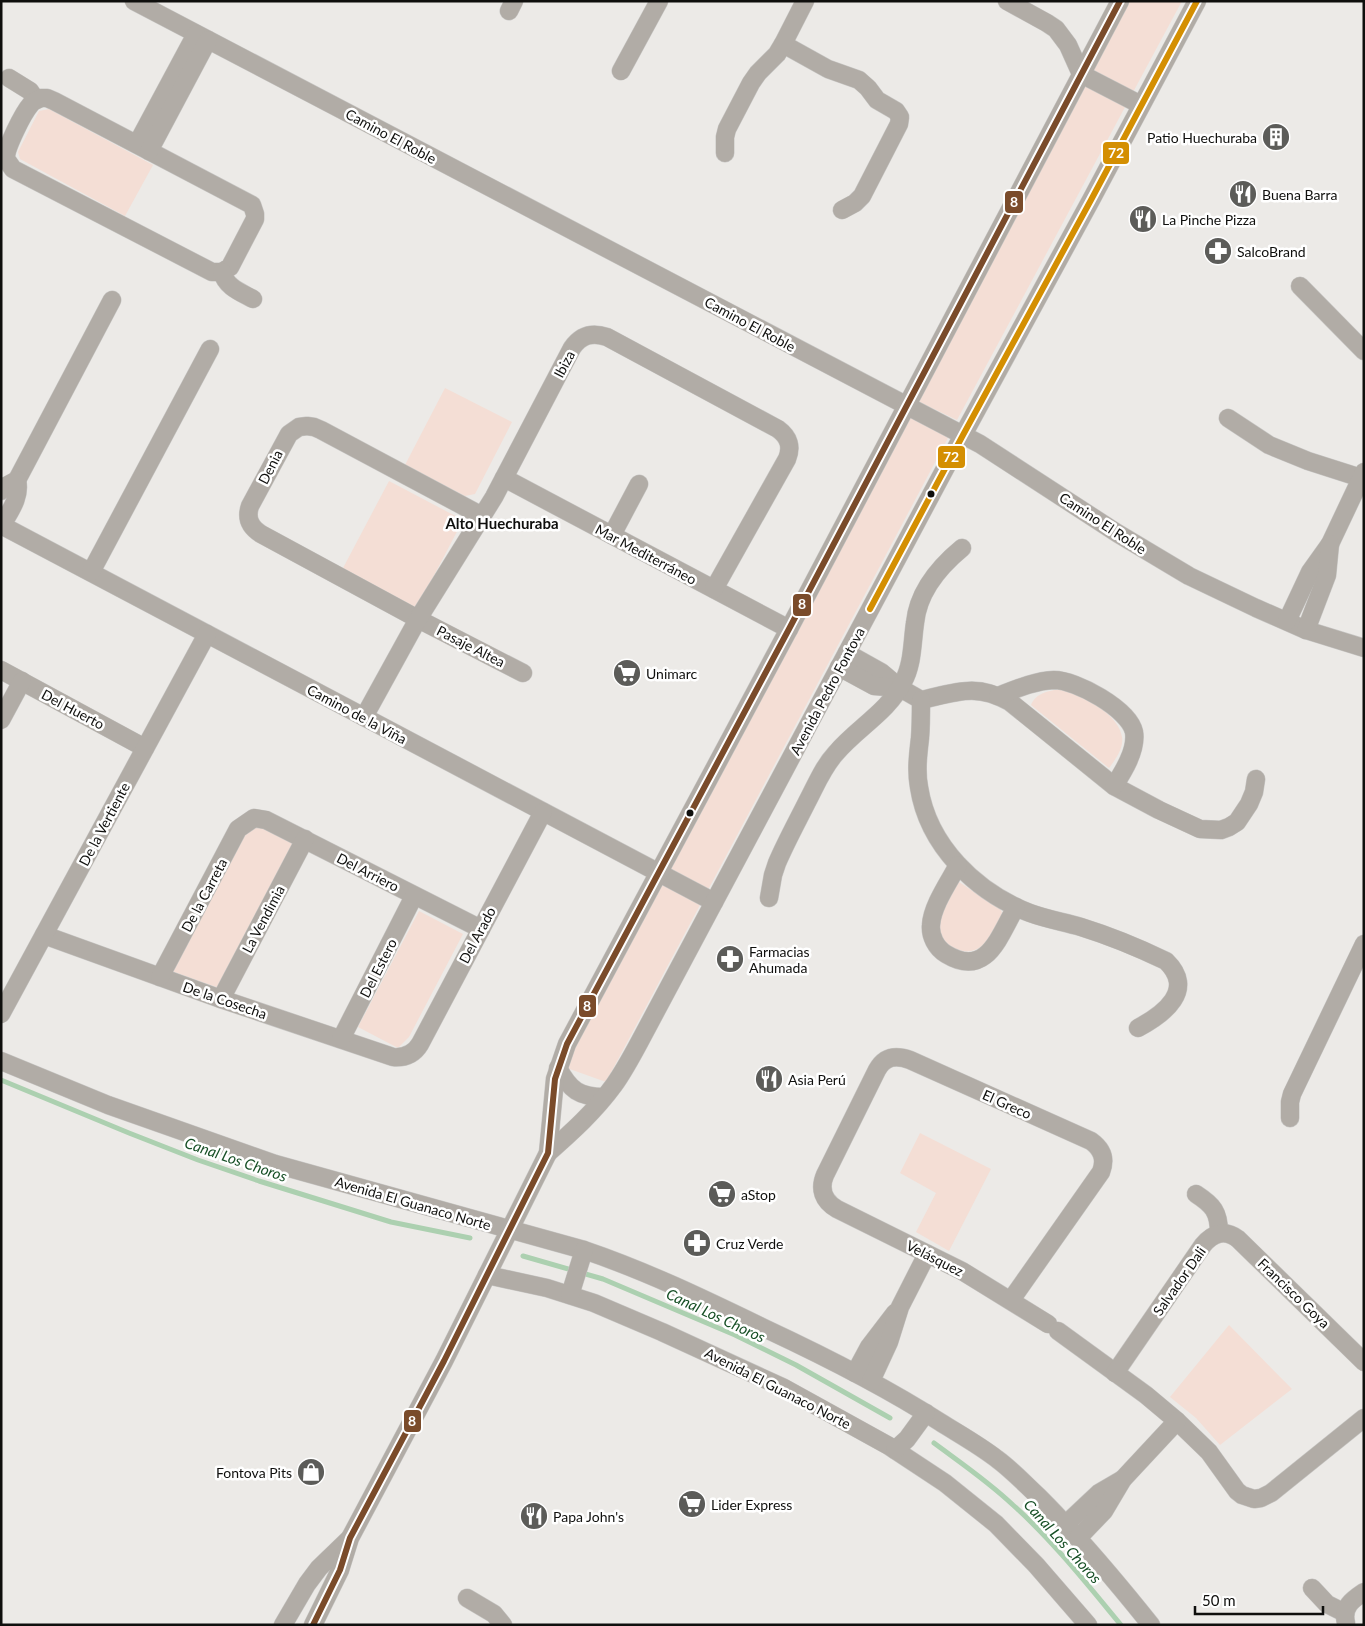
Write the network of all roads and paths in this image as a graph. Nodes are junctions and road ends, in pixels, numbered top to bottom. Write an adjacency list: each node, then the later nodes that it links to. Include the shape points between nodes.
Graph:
1 (134, 1): 7 (street, Camino El Roble)
2 (658, 1): 9 (street)
3 (805, 1): 8 (street)
4 (1007, 1): 10 (street, via 1056,29 1068,45)
5 (1120, 1): 10 (street, Avenida Pedro Fontova)
6 (1197, 1): 13 (street, Avenida Pedro Fontova)
7 (202, 37): 14 (street); 24 (street, Camino El Roble)
8 (783, 44): 15 (street, via 751,83 727,129); 17 (street, via 828,69 859,80 900,117 867,188 855,203)
9 (621, 71)
10 (1081, 74): 13 (street); 24 (street, Avenida Pedro Fontova)
11 (9, 78): 12 (street, via 30,91)
12 (36, 100): 14 (street, via 54,100); 16 (street, via 29,106)
13 (1141, 105): 26 (street, Avenida Pedro Fontova)
14 (143, 148): 18 (street, via 254,209 254,220 237,254 230,267)
15 (725, 153)
16 (4, 160): 18 (street, via 13,169 208,270)
17 (842, 210)
18 (222, 272): 20 (street, via 230,286)
19 (1300, 286): 23 (street)
20 (253, 299)
21 (112, 300): 29 (street)
22 (210, 349): 37 (street)
23 (1364, 351)
24 (906, 406): 26 (street, Camino El Roble); 41 (street, Avenida Pedro Fontova)
25 (1228, 418): 27 (street, via 1269,445 1300,458)
26 (963, 435): 40 (street, Camino El Roble, via 1151,554); 45 (street, Avenida Pedro Fontova)
27 (1363, 476): 35 (street)
28 (504, 478): 32 (street, Ibiza); 34 (street, Mar Mediterráneo); 38 (street, Ibiza, via 576,342 588,335 607,337 778,429 788,441 787,459)
29 (16, 480): 31 (street); 33 (street, via 15,501)
30 (639, 484): 34 (street)
31 (1, 491)
32 (482, 516): 39 (street, Ibiza); 39 (street, Denia, via 314,427 300,428 284,440 250,506 248,516 252,526 261,534)
33 (1, 525): 37 (street, Camino de la Viña)
34 (612, 536): 38 (street, Mar Mediterráneo)
35 (1330, 544): 40 (street, via 1310,572); 42 (street, via 1327,575)
36 (962, 548): 49 (street, via 938,571 922,597 915,621 910,664)
37 (90, 572): 43 (street, Camino de la Viña)
38 (714, 589): 41 (street, Mar Mediterráneo)
39 (418, 619): 47 (street, Pasaje Altea); 52 (street, Ibiza)
40 (1287, 622): 42 (street, Camino El Roble)
41 (789, 629): 61 (street, Avenida Pedro Fontova)
42 (1306, 630): 44 (street, Camino El Roble)
43 (206, 634): 52 (street, Camino de la Viña); 54 (street, De la Vertiente)
44 (1364, 648)
45 (843, 660): 49 (street, via 874,686); 64 (street, Avenida Pedro Fontova)
46 (1, 670): 48 (street, Del Huerto)
47 (524, 673)
48 (22, 681): 53 (street); 54 (street, Del Huerto)
49 (900, 688): 51 (street); 63 (street, via 891,701 828,763 777,863)
50 (998, 696): 51 (street, via 969,690); 56 (street, via 1010,702); 56 (street, via 1038,682 1055,680 1073,684 1104,700 1126,718 1134,732 1131,751)
51 (922, 700): 60 (street, via 917,771 922,802 936,835)
52 (364, 717): 57 (street, Camino de la Viña)
53 (1, 720)
54 (145, 748): 67 (street, De la Vertiente)
55 (1256, 779): 56 (street, via 1254,792 1243,814 1221,830 1200,829)
56 (1114, 786)
57 (543, 812): 61 (street, Camino de la Viña); 66 (street, Del Arado)
58 (254, 818): 59 (street, Del Arriero, via 266,820); 69 (street, De la Carreta, via 238,829)
59 (305, 839): 62 (street, Del Arriero); 70 (street, La Vendimia)
60 (958, 866): 65 (street, via 986,889); 65 (street, via 932,918 931,932 946,954 962,962 974,962 985,957)
61 (658, 873): 64 (street, Camino de la Viña); 76 (street, Avenida Pedro Fontova, via 567,1044)
62 (414, 896): 66 (street, Del Arriero); 73 (street, Del Estero)
63 (770, 898)
64 (714, 902): 77 (street, Avenida Pedro Fontova, via 635,1049)
65 (1016, 907): 72 (street, via 1096,932 1166,961 1177,977 1175,997 1164,1011)
66 (481, 929): 74 (street, Del Arado, via 420,1044)
67 (44, 934): 69 (street, De la Cosecha); 71 (street, De la Vertiente)
68 (1364, 944): 78 (street, via 1292,1094)
69 (160, 977): 70 (street, De la Cosecha)
70 (221, 1000): 73 (street, De la Cosecha)
71 (1, 1014)
72 (1138, 1028)
73 (342, 1039): 74 (street, De la Cosecha, via 393,1057)
74 (408, 1055)
75 (1, 1061): 82 (street, Avenida El Guanaco Norte, via 108,1105 275,1164)
76 (558, 1068): 77 (street, via 571,1088 581,1094); 79 (street, Avenida Pedro Fontova)
77 (604, 1097): 79 (street, Avenida Pedro Fontova, via 577,1128)
78 (1290, 1118)
79 (548, 1153): 82 (street, Avenida Pedro Fontova)
80 (1196, 1194): 83 (street, via 1213,1207)
81 (823, 1195): 84 (street, Velásquez, via 831,1206); 88 (street, El Greco, via 825,1174 876,1070 883,1061 893,1057 910,1060 1091,1142 1104,1158 1102,1172)
82 (510, 1230): 85 (street, Avenida El Guanaco Norte); 86 (street, Avenida Pedro Fontova)
83 (1219, 1233): 90 (street, Francisco Goya, via 1238,1239); 92 (street, Salvador Dali, via 1203,1245)
84 (927, 1254): 88 (street, Velásquez); 89 (street)
85 (582, 1255): 87 (street); 91 (street, Avenida El Guanaco Norte, via 663,1280)
86 (487, 1275): 87 (street, Avenida El Guanaco Norte, via 547,1288); 100 (street, Avenida Pedro Fontova)
87 (572, 1289): 97 (street, Avenida El Guanaco Norte, via 594,1303 776,1384)
88 (1011, 1300): 92 (street, Velásquez)
89 (900, 1307): 91 (street, via 869,1347); 93 (street, via 889,1342)
90 (1364, 1362)
91 (855, 1373): 93 (street, Avenida El Guanaco Norte)
92 (1115, 1373): 96 (street, Velásquez)
93 (871, 1381): 94 (street, Avenida El Guanaco Norte)
94 (926, 1413): 97 (street); 99 (street, Avenida El Guanaco Norte, via 998,1459)
95 (1364, 1418): 96 (street, Velásquez, via 1261,1498 1248,1498 1237,1491 1209,1452)
96 (1177, 1421): 98 (street)
97 (895, 1450): 109 (street, Avenida El Guanaco Norte, via 945,1483 996,1524)
98 (1123, 1479): 99 (street, via 1099,1493); 101 (street, via 1104,1511)
99 (1066, 1524): 101 (street, Avenida El Guanaco Norte)
100 (350, 1538): 106 (street, Avenida Pedro Fontova, via 306,1584); 107 (street, Avenida Pedro Fontova, via 340,1570)
101 (1078, 1538): 110 (street, Avenida El Guanaco Norte)
102 (1312, 1588): 105 (street)
103 (1364, 1592): 105 (street, via 1349,1604)
104 (467, 1598): 108 (street, via 494,1614)
105 (1346, 1619)
106 (283, 1625)
107 (313, 1625)
108 (503, 1625)
109 (1088, 1625)
110 (1151, 1625)

